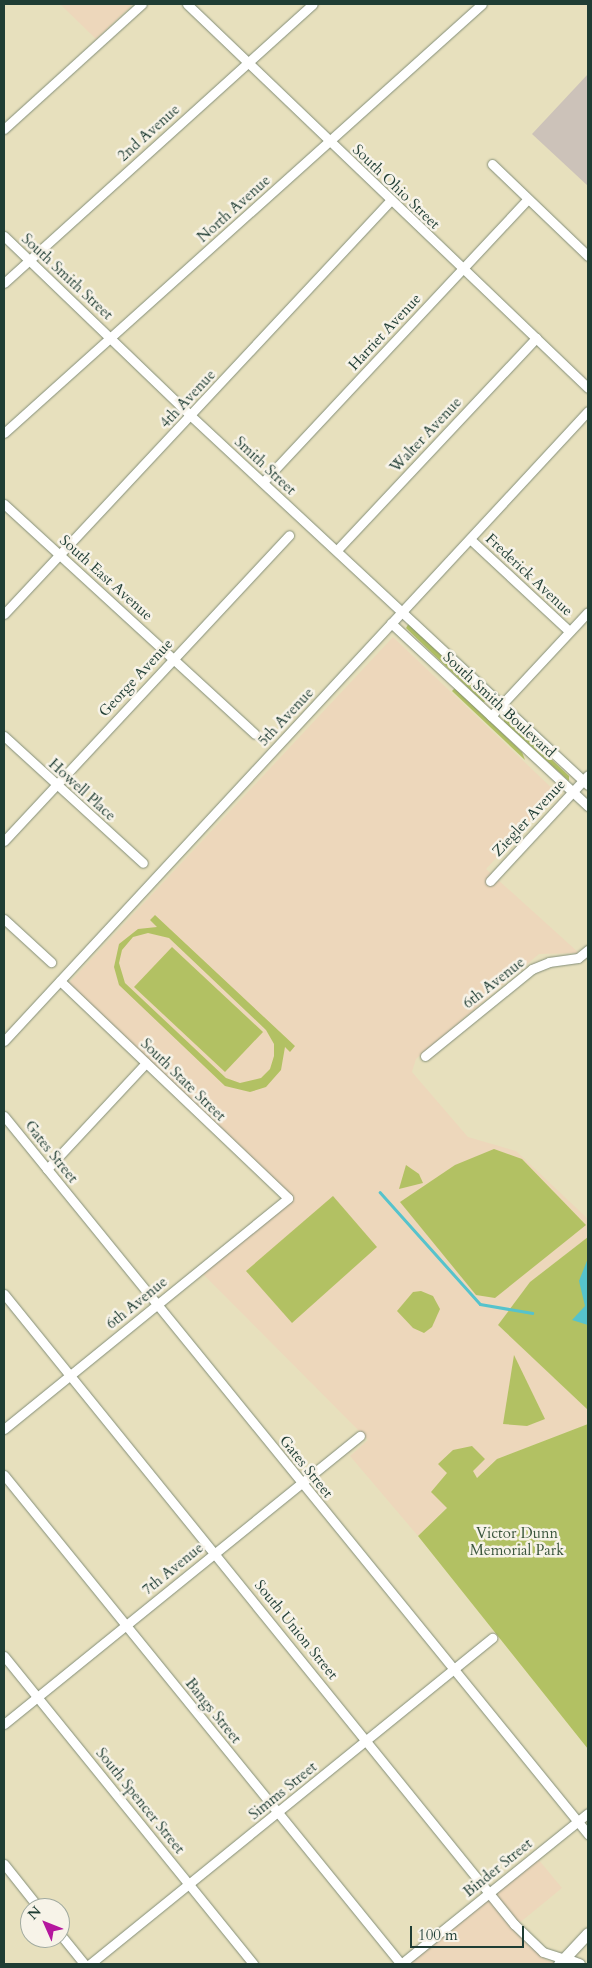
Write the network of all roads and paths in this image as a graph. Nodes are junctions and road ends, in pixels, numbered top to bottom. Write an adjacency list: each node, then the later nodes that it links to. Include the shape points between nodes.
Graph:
1 (142, 4): 6 (street)
2 (187, 4): 5 (street, South Ohio Street)
3 (313, 4): 5 (street, 2nd Avenue)
4 (482, 4): 7 (street, North Avenue)
5 (247, 63): 7 (street, South Ohio Street); 13 (street, 2nd Avenue)
6 (4, 129)
7 (329, 142): 10 (street, South Ohio Street); 16 (street, North Avenue)
8 (492, 164): 9 (street)
9 (527, 200): 12 (street); 14 (street, Harriet Avenue)
10 (390, 201): 14 (street, South Ohio Street); 20 (street, 4th Avenue)
11 (4, 236): 13 (street, South Smith Street)
12 (588, 256)
13 (29, 260): 15 (street, 2nd Avenue); 16 (street, South Smith Street)
14 (463, 269): 17 (street, South Ohio Street); 22 (street, Harriet Avenue)
15 (4, 283)
16 (112, 338): 20 (street, Smith Street); 21 (street, North Avenue)
17 (536, 338): 18 (street, South Ohio Street); 26 (street, Walter Avenue)
18 (588, 388)
19 (588, 411): 25 (street, 5th Avenue)
20 (191, 416): 22 (street, Smith Street); 27 (street, 4th Avenue)
21 (4, 433)
22 (263, 482): 26 (street, Smith Street)
23 (4, 504): 27 (street, South East Avenue)
24 (289, 535): 33 (street, George Avenue)
25 (470, 540): 28 (street, 5th Avenue); 32 (street, Frederick Avenue)
26 (337, 550): 28 (street, Smith Street)
27 (60, 555): 30 (street, 4th Avenue); 33 (street, South East Avenue)
28 (403, 611): 31 (street, 5th Avenue); 34 (street, South Smith Boulevard)
29 (588, 612): 32 (street)
30 (4, 614)
31 (391, 623): 35 (street, South Smith Boulevard); 48 (street, 5th Avenue)
32 (569, 631): 34 (street)
33 (173, 658): 36 (street, South East Avenue); 39 (street, George Avenue)
34 (501, 705): 35 (street); 38 (street, South Smith Boulevard)
35 (491, 716): 40 (street, South Smith Boulevard)
36 (255, 734)
37 (4, 736): 39 (street, Howell Place)
38 (587, 780): 40 (street, Ziegler Avenue)
39 (56, 784): 42 (street, George Avenue); 43 (street, Howell Place)
40 (573, 792): 41 (street, South Smith Boulevard); 44 (street, Ziegler Avenue)
41 (588, 806)
42 (4, 841)
43 (142, 863)
44 (490, 880)
45 (4, 919): 47 (street)
46 (588, 950): 50 (street, 6th Avenue, via 578,958 549,962 532,969)
47 (51, 962)
48 (60, 981): 49 (street, 5th Avenue); 51 (street, South State Street)
49 (4, 1041)
50 (425, 1056)
51 (146, 1063): 53 (street); 54 (street, South State Street)
52 (4, 1116): 53 (street, Gates Street)
53 (47, 1169): 56 (street, Gates Street)
54 (288, 1198): 56 (street, 6th Avenue)
55 (4, 1294): 57 (street, South Union Street)
56 (156, 1305): 57 (street, 6th Avenue); 61 (street, Gates Street)
57 (71, 1375): 58 (street, 6th Avenue); 62 (street, South Union Street)
58 (4, 1429)
59 (360, 1436): 61 (street, 7th Avenue)
60 (4, 1475): 63 (street, Bangs Street)
61 (302, 1483): 62 (street, 7th Avenue); 66 (street, Gates Street)
62 (215, 1552): 63 (street, 7th Avenue); 69 (street, South Union Street)
63 (126, 1626): 67 (street, 7th Avenue); 70 (street, Bangs Street)
64 (492, 1638): 66 (street, Simms Street)
65 (4, 1656): 67 (street, South Spencer Street)
66 (453, 1669): 69 (street, Simms Street); 72 (street, Gates Street)
67 (38, 1697): 68 (street, 7th Avenue); 75 (street, South Spencer Street)
68 (4, 1724)
69 (366, 1741): 70 (street, Simms Street); 76 (street, South Union Street)
70 (279, 1813): 75 (street, Simms Street); 84 (street, Bangs Street)
71 (588, 1813): 72 (street, Binder Street)
72 (578, 1822): 73 (street, Gates Street); 76 (street, Binder Street)
73 (588, 1834)
74 (4, 1864): 77 (street)
75 (189, 1884): 82 (street, Simms Street); 83 (street, South Spencer Street)
76 (489, 1893): 80 (street, South Union Street, via 543,1952); 84 (street, Binder Street)
77 (31, 1898)
78 (588, 1933): 80 (street)
79 (70, 1946): 81 (street)
80 (562, 1961): 85 (street, South Union Street)
81 (84, 1964)
82 (90, 1964)
83 (253, 1964)
84 (401, 1964)
85 (579, 1964)

